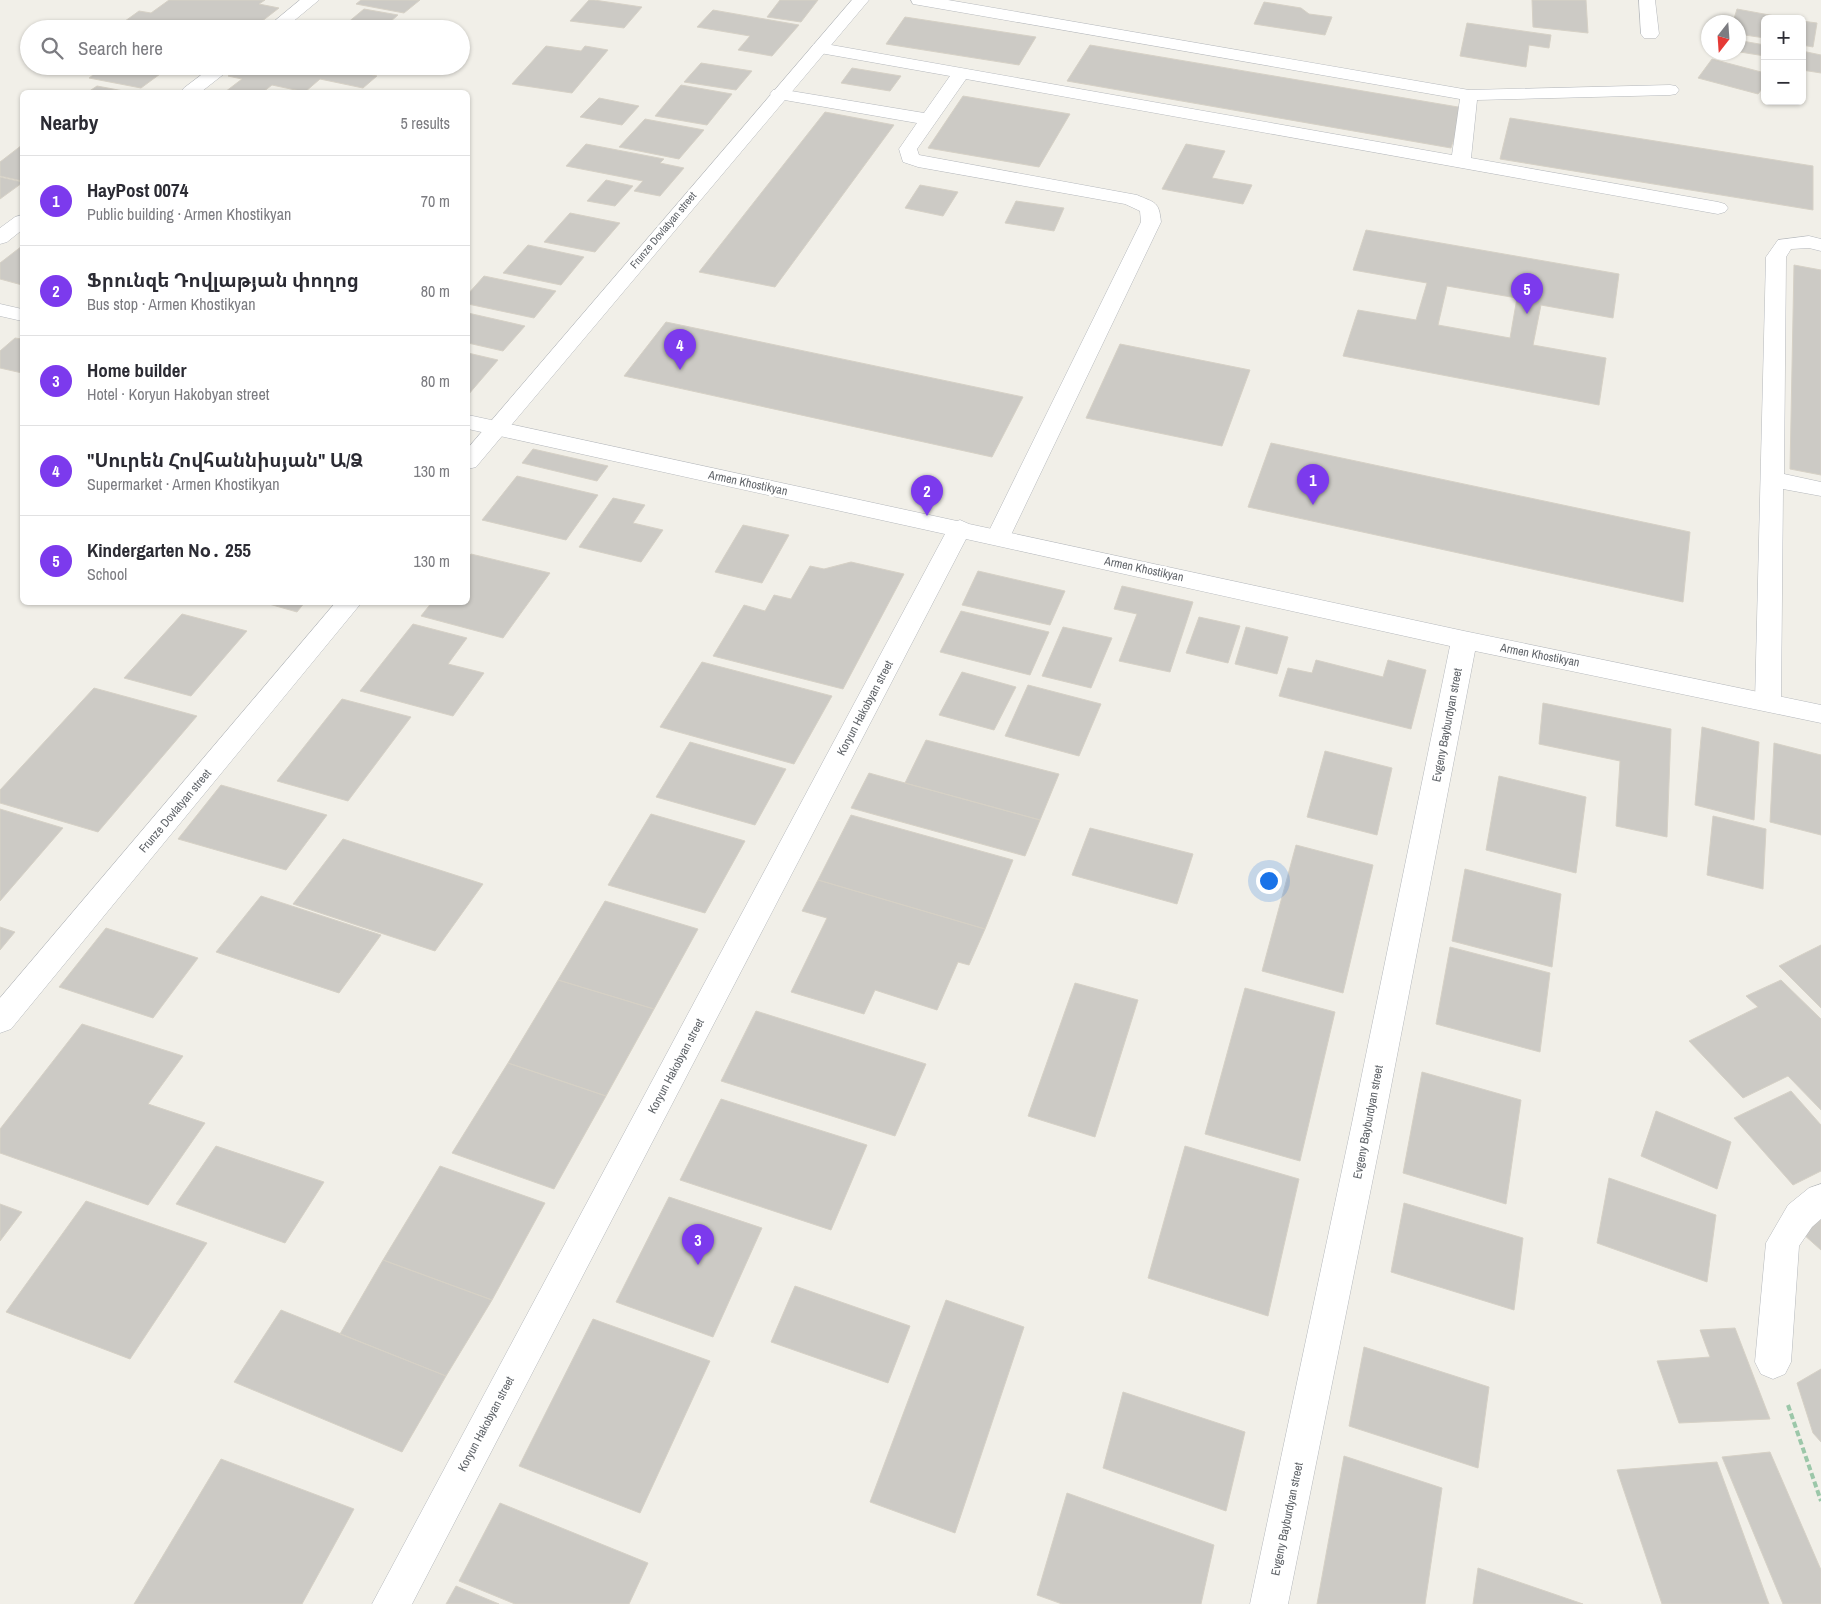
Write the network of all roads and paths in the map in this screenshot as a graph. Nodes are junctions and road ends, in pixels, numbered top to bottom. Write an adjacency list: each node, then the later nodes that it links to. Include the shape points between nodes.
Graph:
1 (311, 0): 5 (street)
2 (862, 0): 7 (street, Frunze Dovlatyan street)
3 (919, 0): 13 (street)
4 (1647, 0): 6 (street)
5 (285, 20)
6 (1650, 34)
7 (820, 48): 8 (street); 12 (street, Frunze Dovlatyan street)
8 (961, 73): 14 (street); 15 (street)
9 (212, 75): 10 (street)
10 (193, 90)
11 (1670, 90): 13 (street)
12 (779, 94): 14 (street); 23 (street, Frunze Dovlatyan street)
13 (1469, 96): 15 (street)
14 (927, 119): 28 (street, via 908,149 910,158 1130,199 1150,208 1152,222)
15 (1461, 162): 16 (street)
16 (1718, 208)
17 (20, 223): 18 (street)
18 (0, 238)
19 (1821, 245): 25 (street, via 1809,242 1785,244 1776,257)
20 (0, 310): 21 (street)
21 (20, 315)
22 (470, 422): 23 (street, Armen Khostikyan)
23 (496, 429): 24 (street, Frunze Dovlatyan street); 27 (street, Armen Khostikyan)
24 (470, 460)
25 (1772, 479): 26 (street); 31 (street)
26 (1821, 489)
27 (960, 528): 28 (street, Armen Khostikyan); 37 (street, Koryun Hakobyan street)
28 (998, 537): 30 (street, Armen Khostikyan)
29 (347, 605): 33 (street, Frunze Dovlatyan street)
30 (1464, 640): 31 (street, Armen Khostikyan); 38 (street, Evgeny Bayburdyan street)
31 (1768, 702): 32 (street, Armen Khostikyan)
32 (1821, 714)
33 (0, 1020)
34 (1821, 1199): 35 (street, via 1800,1216 1783,1243)
35 (1773, 1362): 36 (path)
36 (1821, 1501)
37 (391, 1604)
38 (1269, 1604)

